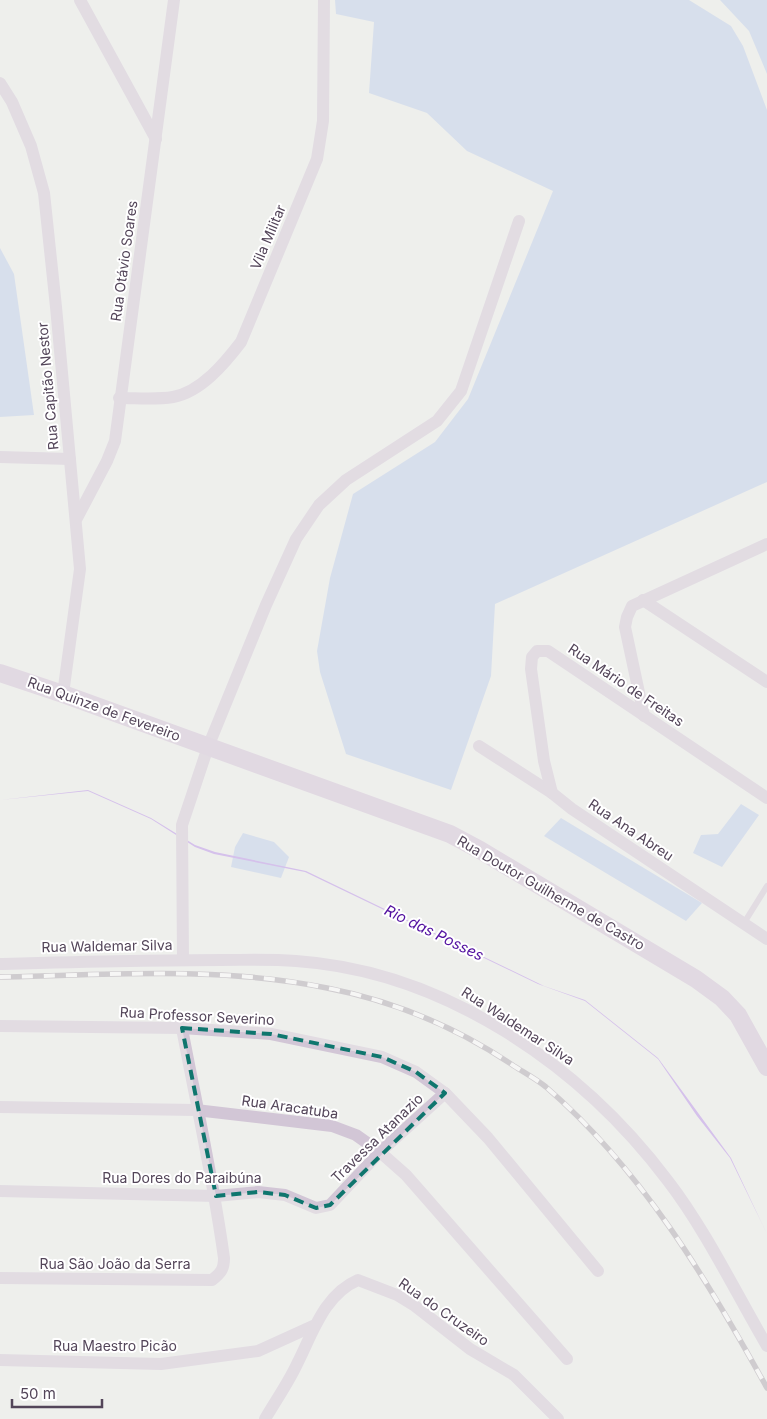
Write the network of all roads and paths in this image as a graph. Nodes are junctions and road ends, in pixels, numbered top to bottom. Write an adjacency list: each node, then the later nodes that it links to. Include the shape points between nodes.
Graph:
1 (80, 0): 5 (street)
2 (174, 0): 5 (street, Rua Otávio Soares)
3 (324, 0): 7 (street, Vila Militar, via 323,121 317,160 241,342 222,367 200,385 174,397)
4 (0, 83): 9 (street, Rua Capitão Nestor, via 31,146 44,193)
5 (156, 139): 7 (street, Rua Otávio Soares)
6 (519, 221): 18 (street, via 461,391 437,421 346,480 319,505 296,539)
7 (119, 398): 10 (street, Rua Otávio Soares, via 115,441)
8 (0, 457): 9 (street)
9 (70, 459): 10 (street, Rua Capitão Nestor)
10 (77, 518): 15 (street, Rua Capitão Nestor, via 80,569)
11 (767, 544): 12 (street)
12 (643, 600): 14 (street); 16 (street, via 632,606 625,627)
13 (0, 673): 15 (main road, Rua Quinze de Fevereiro)
14 (767, 682)
15 (63, 694): 18 (main road, Rua Quinze de Fevereiro)
16 (644, 716): 19 (street, Rua Mário de Freitas, via 548,651 537,651 532,657 531,669 544,761); 20 (street, Rua Mário de Freitas)
17 (479, 746): 19 (street, Rua Ana Abreu)
18 (208, 747): 24 (street, via 182,825); 28 (main road, Rua Doutor Guilherme de Castro, via 450,834 480,850 696,979 722,998 738,1015)
19 (552, 793): 22 (street, Rua Ana Abreu)
20 (767, 798)
21 (767, 886): 22 (lane)
22 (744, 923): 23 (street, Rua Ana Abreu)
23 (767, 939)
24 (182, 960): 25 (street, Rua Waldemar Silva); 39 (street, Rua Waldemar Silva, via 296,961 355,970 401,982 457,1003 529,1048 586,1089 669,1181)
25 (0, 964)
26 (181, 1023): 27 (street, Rua Professor Severino); 29 (street, Rua Professor Severino, via 271,1034 382,1057 416,1072); 31 (street)
27 (0, 1026)
28 (766, 1064)
29 (445, 1093): 32 (street, Travessa Atanazio); 36 (street, Rua Professor Severino, via 488,1138)
30 (0, 1107): 31 (street, Rua Aracatuba)
31 (196, 1110): 32 (street, Rua Aracatuba, via 332,1126 356,1135); 34 (street)
32 (380, 1152): 35 (street, Travessa Atanazio); 40 (street, Rua Aracatuba, via 441,1212)
33 (0, 1191): 34 (street, Rua Dores do Paraibúna)
34 (216, 1196): 35 (street, Rua Dores do Paraibúna, via 258,1192 285,1195 316,1208); 37 (street, Rua São João da Serra, via 224,1267 212,1280)
35 (330, 1205)
36 (598, 1271)
37 (0, 1278)
38 (313, 1326): 41 (street, Rua Maestro Picão, via 258,1351 162,1364); 42 (street, via 298,1363); 43 (street, Rua do Cruzeiro, via 347,1285 358,1280 380,1287 415,1306 470,1349 514,1375)
39 (767, 1346)
40 (567, 1359)
41 (0, 1360)
42 (266, 1419)
43 (558, 1419)

